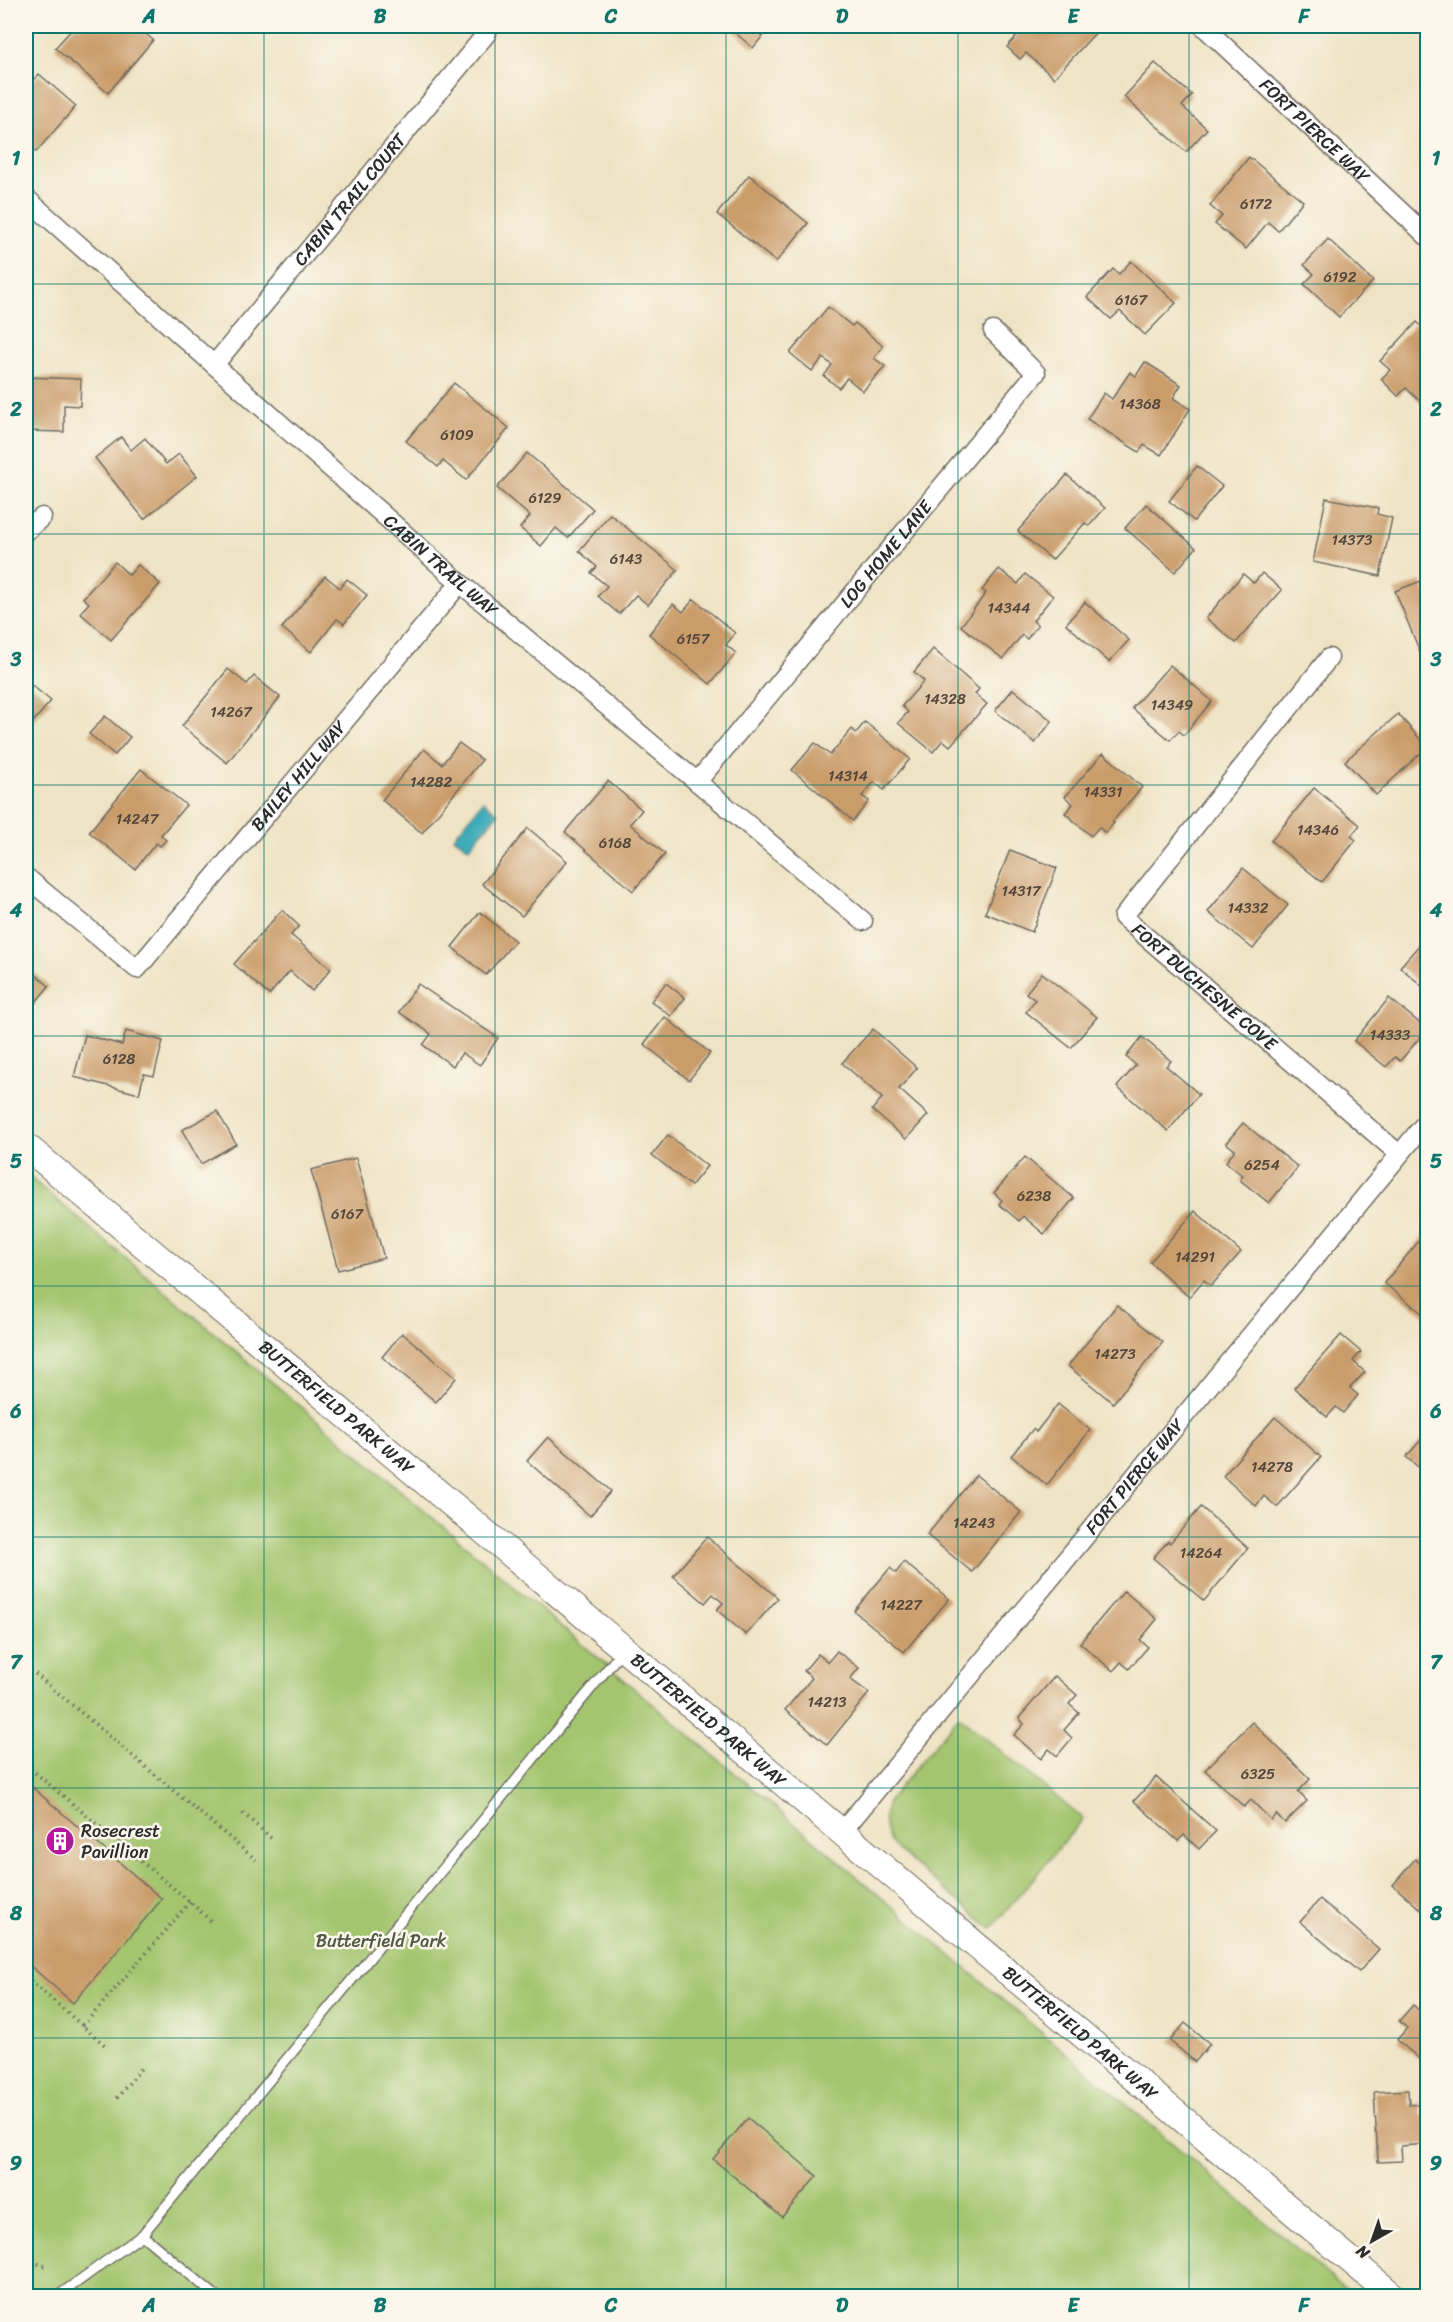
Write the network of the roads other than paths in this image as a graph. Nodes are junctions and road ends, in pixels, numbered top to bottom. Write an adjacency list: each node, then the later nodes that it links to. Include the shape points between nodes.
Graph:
1 (1203, 26): 4 (street, FORT PIERCE WAY)
2 (487, 33): 6 (street, CABIN TRAIL COURT)
3 (26, 198): 6 (street, CABIN TRAIL WAY)
4 (1428, 237)
5 (993, 331): 11 (street, LOG HOME LANE, via 1036,373)
6 (214, 365): 9 (street, CABIN TRAIL WAY)
7 (42, 517): 8 (street)
8 (26, 531)
9 (460, 583): 11 (street, CABIN TRAIL WAY); 12 (street, BAILEY HILL WAY, via 137,969)
10 (1329, 658): 16 (street, FORT DUCHESNE COVE, via 1123,917)
11 (697, 782): 13 (street, CABIN TRAIL WAY)
12 (26, 877)
13 (863, 921)
14 (1428, 1120): 16 (street, FORT PIERCE WAY)
15 (26, 1146): 17 (street, BUTTERFIELD PARK WAY)
16 (1399, 1154): 18 (street, FORT PIERCE WAY)
17 (623, 1650): 18 (street, BUTTERFIELD PARK WAY); 19 (lane)
18 (841, 1833): 22 (street, BUTTERFIELD PARK WAY)
19 (142, 2235): 20 (lane); 21 (lane)
20 (58, 2296)
21 (216, 2296)
22 (1393, 2296)

